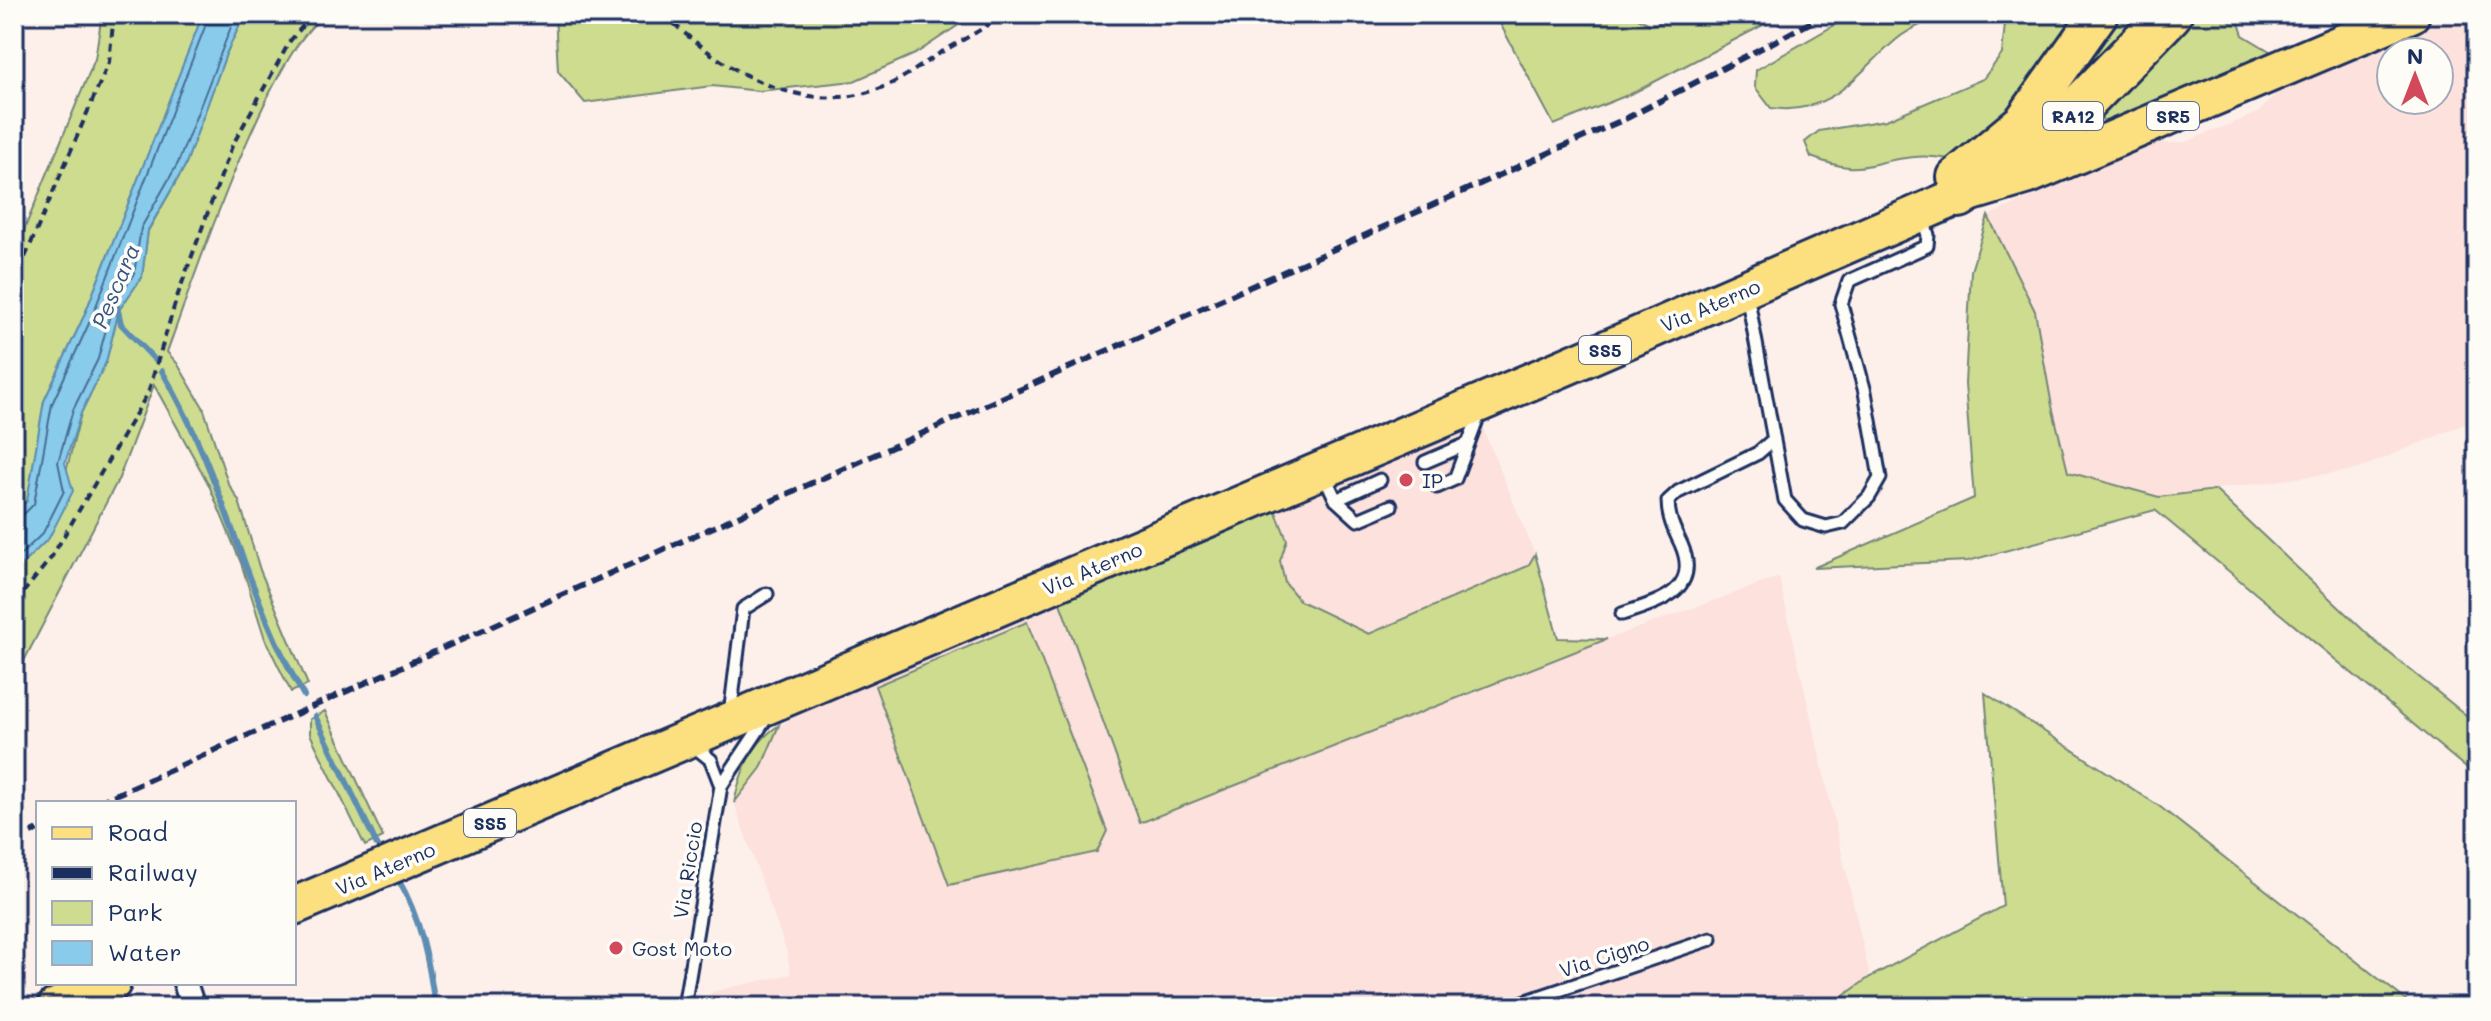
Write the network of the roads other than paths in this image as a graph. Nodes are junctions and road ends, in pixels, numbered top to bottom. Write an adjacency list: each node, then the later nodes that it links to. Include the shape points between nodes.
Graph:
1 (2099, 14): 6 (main road, Via Aterno, via 2023,121 1973,165 1905,210)
2 (2170, 14): 4 (highway, RA12, via 2054,133)
3 (2397, 20): 4 (main road, Via Aterno / SR5, via 2029,175)
4 (1959, 196): 5 (main road, Via Aterno / SS5)
5 (1921, 215): 6 (main road, Via Aterno / SS5); 9 (lane, via 1927,246 1849,281 1841,304 1865,392 1880,478 1869,497 1843,523 1826,527 1803,520 1785,500)
6 (1889, 228): 7 (main road, Via Aterno / SS5)
7 (1747, 290): 8 (main road, Via Aterno / SS5); 9 (lane)
8 (1483, 401): 10 (lane); 13 (main road, Via Aterno / SS5)
9 (1774, 439): 17 (lane, via 1758,453 1668,501 1685,554 1683,581 1660,600)
10 (1467, 444): 11 (lane); 14 (lane, via 1455,479)
11 (1425, 462)
12 (1380, 480): 13 (lane)
13 (1329, 485): 15 (lane, via 1358,520); 18 (main road, Via Aterno / SS5)
14 (1437, 487)
15 (1391, 506)
16 (767, 594): 19 (lane, via 743,609)
17 (1622, 614)
18 (778, 702): 19 (main road, Via Aterno / SS5); 21 (lane, Via Riccio)
19 (730, 721): 20 (main road, Via Aterno / SS5)
20 (686, 741): 21 (lane, via 711,760); 22 (main road, Via Aterno / SS5)
21 (721, 786): 28 (lane, Via Riccio)
22 (296, 905)
23 (1711, 939): 29 (lane, Via Cigno)
24 (107, 985): 26 (main road)
25 (186, 985): 27 (street)
26 (56, 1007)
27 (193, 1007)
28 (684, 1007)
29 (1509, 1007)

